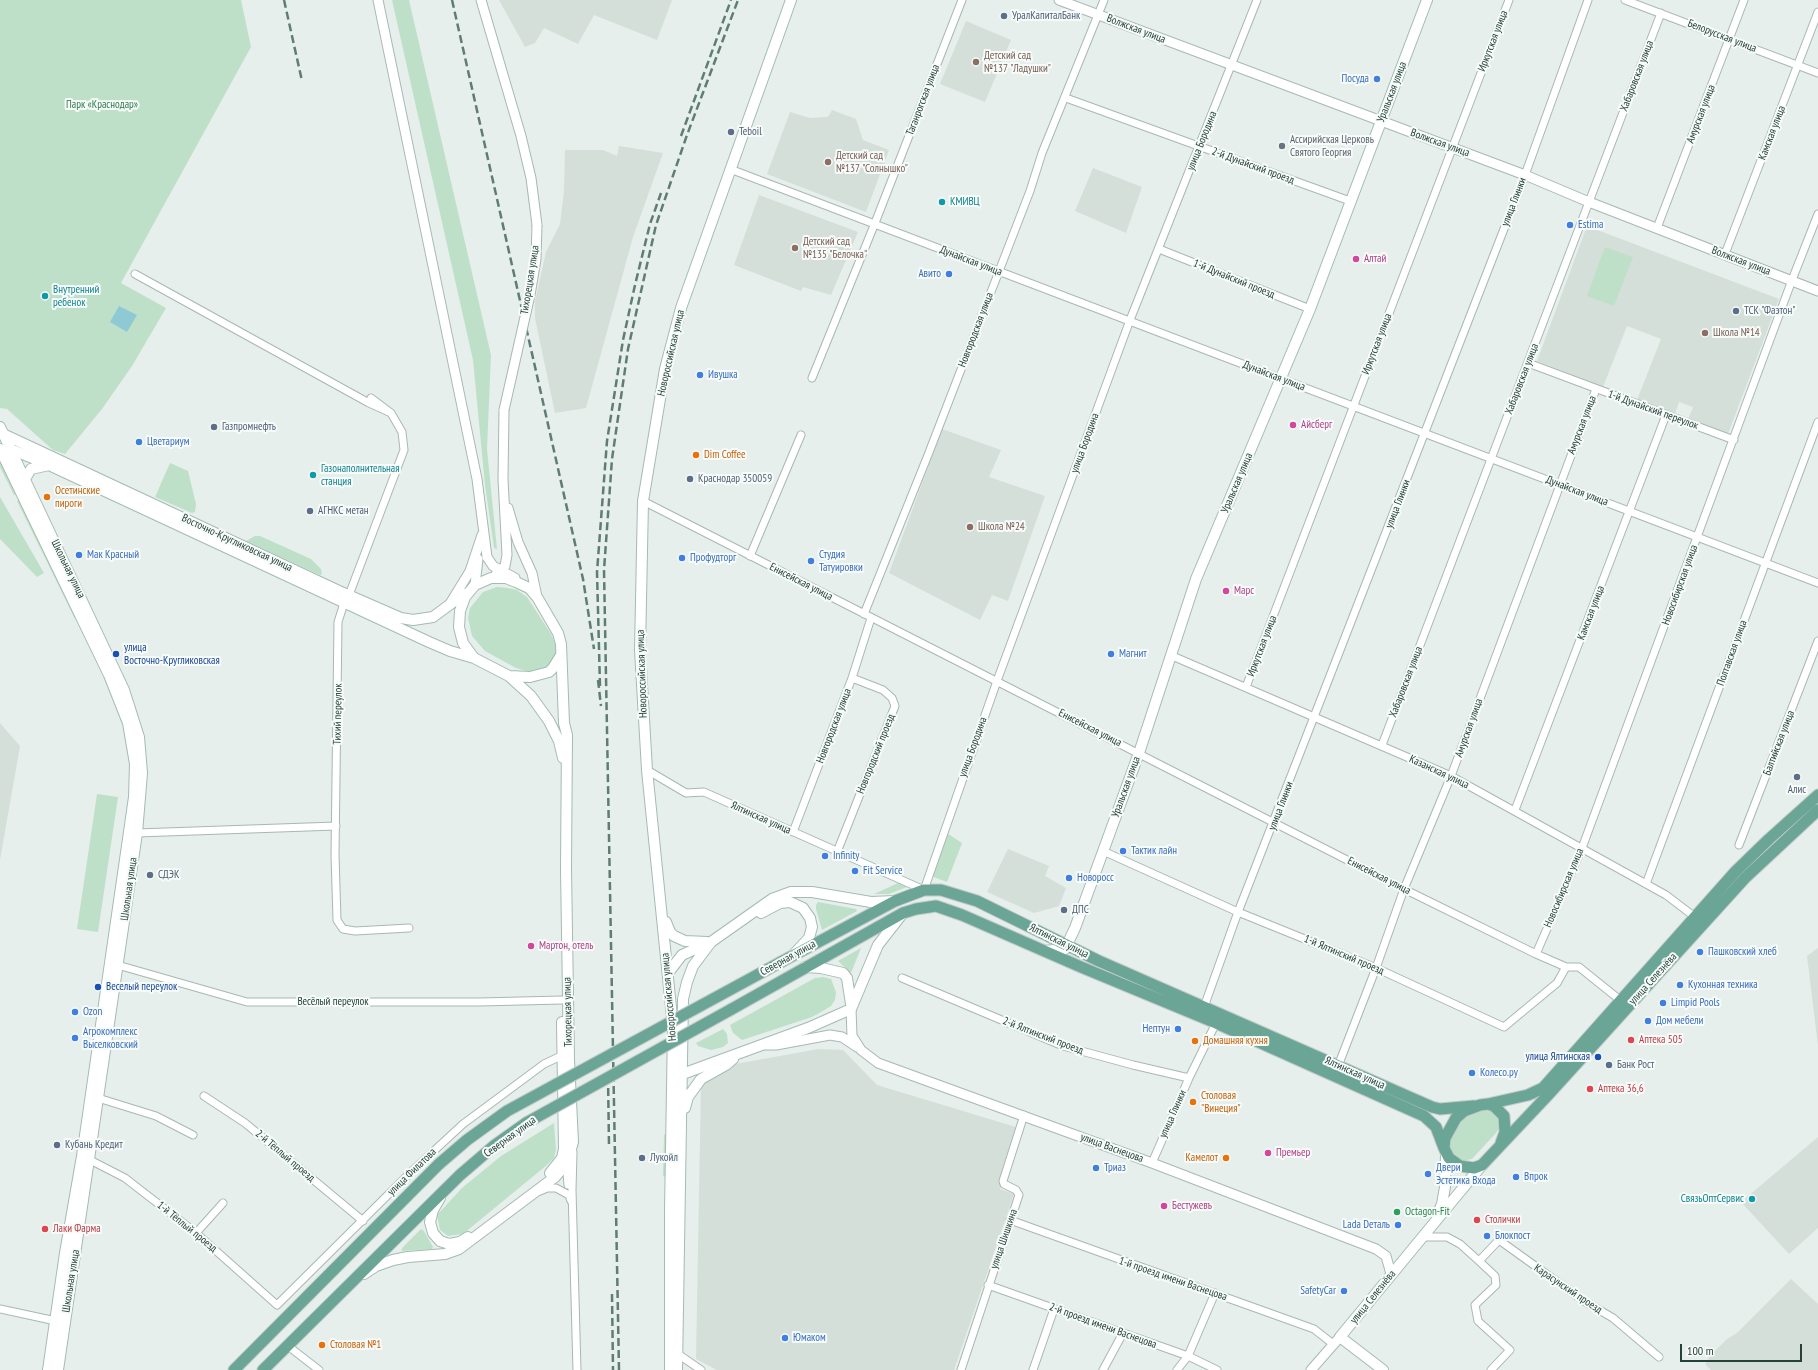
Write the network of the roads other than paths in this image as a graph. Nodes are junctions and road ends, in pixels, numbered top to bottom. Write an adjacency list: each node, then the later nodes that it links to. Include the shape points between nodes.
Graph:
1 (378, 0): 61 (street, via 477,479)
2 (481, 0): 58 (street, Тихорецкая улица, bridge, via 521,136 531,178 537,225 536,259 530,296 504,410)
3 (791, 0): 24 (main road, Новороссийская улица)
4 (962, 0): 29 (street, Таганрогская улица)
5 (1059, 0): 15 (street, Волжская улица)
6 (1104, 0): 15 (street, Новгородская улица)
7 (1257, 0): 18 (street, улица Бородина)
8 (1427, 0): 21 (main road, Уральская улица)
9 (1509, 0): 23 (street, Иркутская улица)
10 (1588, 0): 25 (street, улица Глинки)
11 (1625, 0): 14 (street, Белорусская улица)
12 (1744, 0): 16 (street, Амурская улица)
13 (1818, 12): 17 (street, Камская улица)
14 (1661, 13): 16 (street, Белорусская улица); 27 (street, Хабаровская улица)
15 (1098, 15): 18 (street, Волжская улица); 20 (street, Новгородская улица)
16 (1729, 38): 17 (street, Белорусская улица); 30 (street, Амурская улица)
17 (1797, 65): 19 (street, Белорусская улица); 32 (street, Камская улица)
18 (1232, 66): 21 (street, Волжская улица); 22 (street, улица Бородина)
19 (1818, 73)
20 (1066, 98): 22 (street, 2-й Дунайский проезд); 33 (street, Новгородская улица, via 1042,153)
21 (1380, 122): 23 (street, Волжская улица); 26 (main road, Уральская улица)
22 (1200, 146): 26 (street, 2-й Дунайский проезд); 31 (street, улица Бородина)
23 (1452, 148): 25 (street, Волжская улица); 44 (street, Иркутская улица)
24 (730, 168): 29 (street, Дунайская улица); 59 (main road, Новороссийская улица, via 681,308 665,369)
25 (1524, 175): 27 (street, Волжская улица); 49 (street, улица Глинки)
26 (1350, 201): 37 (main road, Уральская улица)
27 (1589, 202): 30 (street, Волжская улица); 39 (street, Хабаровская улица)
28 (1818, 214): 35 (street, Новосибирская улица)
29 (875, 223): 33 (street, Дунайская улица); 40 (street, Таганрогская улица)
30 (1658, 228): 32 (street, Волжская улица)
31 (1159, 249): 37 (street, 1-й Дунайский проезд); 38 (street, улица Бородина)
32 (1725, 254): 35 (street, Волжская улица)
33 (998, 271): 38 (street, Дунайская улица); 74 (street, Новгородская улица)
34 (135, 274): 45 (street)
35 (1792, 280): 36 (street, Волжская улица); 51 (street, Новосибирская улица)
36 (1818, 291)
37 (1310, 309): 41 (main road, Уральская улица)
38 (1130, 320): 41 (street, Дунайская улица); 81 (street, улица Бородина)
39 (1528, 363): 42 (street, 1-й Дунайский переулок); 54 (street, Хабаровская улица)
40 (812, 378)
41 (1282, 378): 44 (street, Дунайская улица); 77 (main road, Уральская улица, via 1196,579)
42 (1596, 389): 46 (street, 1-й Дунайский переулок); 57 (street, Амурская улица)
43 (371, 398): 45 (street)
44 (1354, 406): 49 (street, Дунайская улица); 82 (street, Иркутская улица)
45 (391, 413): 72 (street, Тихий переулок, via 402,432 404,450)
46 (1666, 415): 51 (street, 1-й Дунайский переулок); 60 (street, Камская улица)
47 (1818, 422): 65 (street, Полтавская улица)
48 (2, 431): 53 (main road, Школьная улица); 72 (main road, Восточно-Кругликовская улица)
49 (1425, 433): 54 (street, Дунайская улица); 83 (street, улица Глинки)
50 (801, 435): 64 (street)
51 (1734, 440): 62 (street, Новосибирская улица)
52 (0, 445): 53 (main road, Восточно-Кругликовская улица)
53 (5, 449): 55 (main road, Восточно-Кругликовская улица); 56 (main road, Школьная улица); 115 (main road, Школьная улица, via 120,700 131,738 135,764 134,797)
54 (1492, 458): 57 (street, Дунайская улица); 84 (street, Хабаровская улица)
55 (49, 465): 56 (main road, via 31,469 25,479); 72 (main road, Восточно-Кругликовская улица)
56 (26, 484): 94 (main road, Школьная улица, via 110,657 135,721 142,773)
57 (1560, 484): 60 (street, Дунайская улица); 87 (street, Амурская улица)
58 (503, 493): 66 (street, Тихорецкая улица, via 507,555); 71 (street, Тихорецкая улица, via 518,542 532,573)
59 (642, 501): 64 (street, Енисейская улица); 86 (main road, Новороссийская улица, via 640,650)
60 (1629, 511): 62 (street, Дунайская улица); 89 (street, Камская улица)
61 (483, 525): 63 (street); 66 (street, via 487,557 493,566)
62 (1698, 537): 65 (street, Дунайская улица); 96 (street, Новосибирская улица)
63 (481, 538): 69 (street); 73 (street, via 470,571)
64 (750, 556): 74 (street, Енисейская улица)
65 (1765, 562): 68 (street, Дунайская улица); 99 (street, Полтавская улица)
66 (501, 571): 67 (street); 70 (street)
67 (491, 578): 69 (main road); 70 (main road, via 506,578)
68 (1818, 582)
69 (475, 585): 73 (main road, Восточно-Кругликовская улица); 78 (main road, via 465,598 459,619 464,643)
70 (529, 588): 71 (main road)
71 (537, 597): 76 (main road, via 558,633)
72 (346, 599): 73 (main road, Восточно-Кругликовская улица, via 413,620 433,617); 78 (main road, Восточно-Кругликовская улица, via 450,651); 92 (street, Тихий переулок, via 338,622)
73 (446, 609)
74 (868, 616): 80 (street, Новгородская улица); 81 (street, Енисейская улица)
75 (1818, 641): 95 (street, Балтийская улица)
76 (561, 655): 79 (main road, via 554,668 542,675); 141 (main road, Тихорецкая улица, via 564,723 567,735 566,869)
77 (1170, 655): 82 (street, Казанская улица); 85 (main road, Уральская улица)
78 (474, 658): 79 (main road)
79 (509, 676): 121 (main road, Тихорецкая улица, via 522,686 536,703 549,722 562,751)
80 (852, 678): 93 (street, Новгородская улица); 98 (street, Новгородский проезд, via 883,690 892,698 895,706)
81 (997, 681): 85 (street, Енисейская улица); 101 (street, улица Бородина)
82 (1246, 687): 83 (street, Казанская улица)
83 (1316, 716): 84 (street, Казанская улица); 91 (street, улица Глинки)
84 (1382, 745): 87 (street, Казанская улица)
85 (1139, 752): 91 (street, Енисейская улица); 97 (main road, Уральская улица)
86 (646, 770): 93 (street, Ялтинская улица, via 686,793 704,792); 105 (main road, Новороссийская улица)
87 (1451, 776): 89 (street, Казанская улица); 100 (street, Амурская улица)
88 (1818, 795): 107 (main road, улица Селезнёва, via 1735,872)
89 (1515, 810): 96 (street, Казанская улица)
90 (1818, 810): 142 (main road, улица Селезнёва, via 1745,878)
91 (1274, 822): 100 (street, Енисейская улица); 104 (street, улица Глинки)
92 (336, 826): 94 (street); 108 (street, Тихий переулок, via 337,920 343,929 355,931)
93 (793, 832): 98 (street, Ялтинская улица)
94 (137, 833): 115 (main road, Школьная улица)
95 (1739, 845)
96 (1582, 848): 99 (street, Казанская улица); 113 (street, Новосибирская улица)
97 (1103, 851): 104 (street, 1-й Ялтинский проезд); 111 (main road, Уральская улица)
98 (837, 852): 101 (street, Ялтинская улица)
99 (1646, 884): 107 (street, Казанская улица, via 1666,895)
100 (1404, 889): 113 (street, Енисейская улица); 118 (street, Амурская улица)
101 (924, 890): 102 (main road, Северная улица); 111 (main road, Ялтинская улица, via 941,890 977,902)
102 (895, 901): 109 (main road, Северная улица, via 871,902 812,892 791,892 772,899); 114 (main road, Северная улица)
103 (936, 906): 106 (main road, Северная улица); 112 (main road, Ялтинская улица, via 962,914)
104 (1238, 912): 118 (street, 1-й Ялтинский проезд); 123 (street, улица Глинки)
105 (662, 913): 110 (main road, via 674,936 685,941); 119 (main road, Новороссийская улица)
106 (903, 914): 116 (main road, Северная улица); 124 (main road, via 878,945)
107 (1694, 917): 122 (main road, улица Селезнёва)
108 (410, 928)
109 (732, 928): 110 (main road, Северная улица); 114 (main road, via 780,903 790,902 803,908 810,918 812,927 809,938)
110 (711, 942): 119 (main road, Северная улица, via 682,955); 126 (main road, Северная улица, via 693,966 687,982 683,999)
111 (1068, 944): 112 (main road, via 1060,951); 123 (main road, Ялтинская улица, via 1099,961)
112 (1044, 952): 125 (main road, Ялтинская улица)
113 (1536, 954): 117 (street, Енисейская улица)
114 (792, 956): 176 (main road, Северная улица, bridge, via 507,1111 467,1140 439,1164)
115 (114, 964): 121 (street, Весёлый переулок, via 247,1002); 135 (main road, Школьная улица); 167 (main road, Школьная улица, via 65,1253)
116 (805, 967): 124 (main road, Северная улица, via 843,973 847,978); 150 (main road, Северная улица, bridge, via 526,1123 494,1145)
117 (1566, 967): 118 (street, 1-й Ялтинский проезд, via 1557,983 1504,1027); 122 (street, Енисейская улица, via 1579,967)
118 (1376, 968): 131 (street, Амурская улица)
119 (668, 973): 132 (main road, Новороссийская улица)
120 (902, 978): 133 (street, 2-й Ялтинский проезд, via 1063,1046)
121 (562, 1000): 130 (main road, Тихорецкая улица)
122 (1620, 1000): 136 (main road, улица Селезнёва, via 1543,1088 1528,1095)
123 (1204, 1007): 131 (main road, Ялтинская улица)
124 (852, 1009): 127 (main road); 128 (street, улица Васнецова, via 852,1036)
125 (1216, 1023): 133 (street, улица Глинки); 144 (main road, Ялтинская улица, via 1424,1116 1436,1127)
126 (682, 1032): 132 (main road, Новороссийская улица)
127 (762, 1044): 128 (street, via 776,1045 830,1035 842,1037); 129 (main road)
128 (861, 1050): 138 (street, улица Васнецова, via 878,1063)
129 (739, 1053): 132 (main road); 139 (main road, via 694,1086 688,1096)
130 (561, 1056): 143 (main road, Тихорецкая улица); 155 (street, улица Филатова, via 544,1064 463,1124)
131 (1338, 1066): 137 (main road, Ялтинская улица, via 1432,1107 1440,1109)
132 (678, 1076): 139 (main road, Новороссийская улица); 171 (main road, Новороссийская улица, via 670,1211)
133 (1189, 1078): 146 (street, улица Глинки)
134 (204, 1096): 155 (street, 2-й Тёплый проезд, via 245,1123)
135 (98, 1098): 140 (street, via 156,1116); 145 (main road, Школьная улица)
136 (1488, 1104): 137 (main road); 142 (main road, via 1500,1110 1505,1120 1505,1132)
137 (1474, 1106): 144 (main road, via 1456,1118 1445,1138)
138 (1024, 1116): 146 (street, улица Васнецова); 154 (street, улица Шишкина, via 1003,1181 1019,1195)
139 (680, 1124): 171 (main road, Новороссийская улица)
140 (193, 1135)
141 (573, 1142): 148 (main road); 151 (street, Тихорецкая улица)
142 (1501, 1143): 147 (main road, улица Селезнёва)
143 (564, 1149): 148 (street); 149 (main road)
144 (1445, 1151): 147 (main road, via 1460,1166 1474,1168); 156 (main road, улица Селезнёва, via 1445,1187 1442,1204)
145 (90, 1160): 157 (street, 1-й Тёплый проезд, via 125,1178); 167 (main road, Школьная улица)
146 (1152, 1163): 160 (street, улица Васнецова, via 1376,1249 1386,1256)
147 (1482, 1164): 156 (main road, улица Селезнёва)
148 (566, 1165): 149 (main road); 151 (street)
149 (552, 1175): 150 (main road, via 460,1242 449,1244 440,1241 433,1233 430,1222 433,1210); 151 (street); 152 (main road)
150 (448, 1188): 161 (main road, Северная улица)
151 (571, 1192): 152 (street, via 547,1188); 179 (street, Тихорецкая улица, via 574,1213)
152 (531, 1195): 161 (main road, via 459,1249 444,1254 393,1260 376,1266)
153 (223, 1203): 157 (street)
154 (1010, 1220): 162 (street, улица Шишкина); 163 (street, 1-й проезд имени Васнецова)
155 (363, 1221): 164 (street, улица Филатова)
156 (1433, 1224): 158 (main road, улица Селезнёва)
157 (196, 1233): 164 (street, 1-й Тёплый проезд)
158 (1422, 1237): 159 (street, via 1447,1237 1460,1244); 160 (main road, улица Селезнёва)
159 (1479, 1261): 173 (street, Карасунский проезд, via 1498,1240 1584,1301 1613,1318); 190 (street, via 1495,1276 1496,1285 1475,1305 1478,1321 1510,1350)
160 (1391, 1274): 169 (main road, улица Селезнёва)
161 (356, 1279): 170 (main road, Северная улица)
162 (988, 1285): 165 (street, 2-й проезд имени Васнецова); 183 (street, улица Шишкина)
163 (1215, 1293): 169 (street, 1-й проезд имени Васнецова, via 1314,1329); 172 (street)
164 (277, 1305)
165 (1054, 1309): 168 (street, 2-й проезд имени Васнецова); 184 (street)
166 (0, 1310): 167 (street)
167 (60, 1322): 174 (main road, Школьная улица); 175 (main road, Школьная улица)
168 (1123, 1333): 172 (street, 2-й проезд имени Васнецова); 185 (street)
169 (1337, 1341): 188 (street, улица Селезнёва); 189 (main road)
170 (288, 1346): 177 (main road, Северная улица); 178 (street)
171 (674, 1352): 180 (main road, Новороссийская улица); 181 (main road, Новороссийская улица); 182 (street)
172 (1188, 1356): 186 (street); 187 (street, 2-й проезд имени Васнецова)
173 (1659, 1357)
174 (48, 1370)
175 (58, 1370)
176 (234, 1370)
177 (263, 1370)
178 (319, 1370)
179 (577, 1370)
180 (670, 1370)
181 (677, 1370)
182 (701, 1370)
183 (961, 1370)
184 (1033, 1370)
185 (1103, 1370)
186 (1177, 1370)
187 (1217, 1370)
188 (1311, 1370)
189 (1383, 1370)
190 (1491, 1370)

